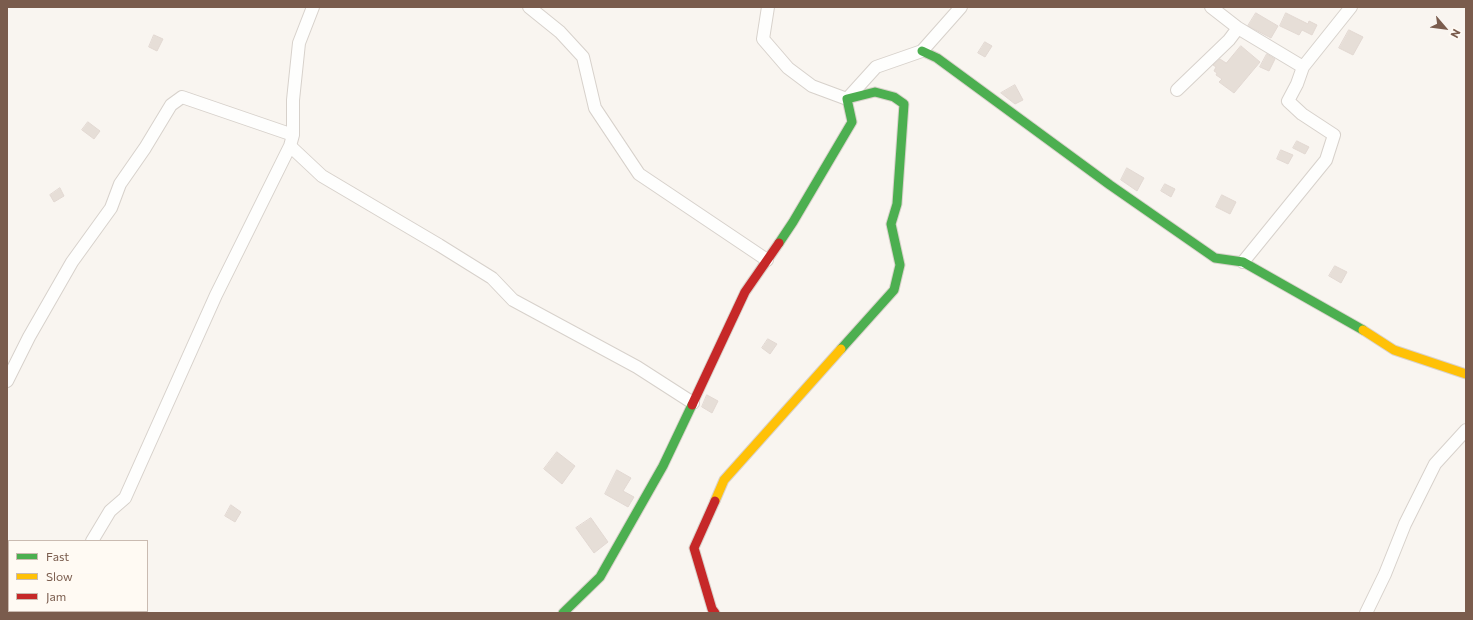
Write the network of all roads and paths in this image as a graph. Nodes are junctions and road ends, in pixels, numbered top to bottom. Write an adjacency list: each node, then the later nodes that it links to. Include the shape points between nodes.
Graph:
1 (313, 7): 12 (street, via 299,43)
2 (529, 7): 13 (street, via 560,32 582,58 595,108 639,174)
3 (768, 7): 11 (street, via 763,39 788,68 812,86)
4 (961, 7): 8 (street)
5 (1211, 7): 7 (street)
6 (1351, 7): 9 (street)
7 (1238, 28): 9 (street); 10 (street, via 1229,40)
8 (922, 51): 11 (street, via 876,67); 14 (street, via 937,58 1215,258)
9 (1303, 67): 14 (street, via 1288,101 1302,114 1334,135 1326,160)
10 (1177, 90)
11 (847, 99): 13 (street, via 852,122 793,222); 21 (street, via 875,92 894,97 904,104 897,204 891,224 900,265 894,290 724,480 694,548)
12 (292, 141): 16 (street, via 182,98 170,105 120,184 111,208 72,262); 17 (street, via 322,176 492,278 513,300 637,367); 19 (street, via 216,295 125,498 110,511)
13 (767, 260): 17 (street, via 745,292)
14 (1243, 262): 15 (street, via 1366,331 1394,350)
15 (1466, 374)
16 (7, 381)
17 (693, 403): 20 (street, via 663,466 600,577)
18 (1466, 430): 22 (street, via 1435,464 1405,524)
19 (93, 540)
20 (563, 613)
21 (715, 613)
22 (1366, 613)

